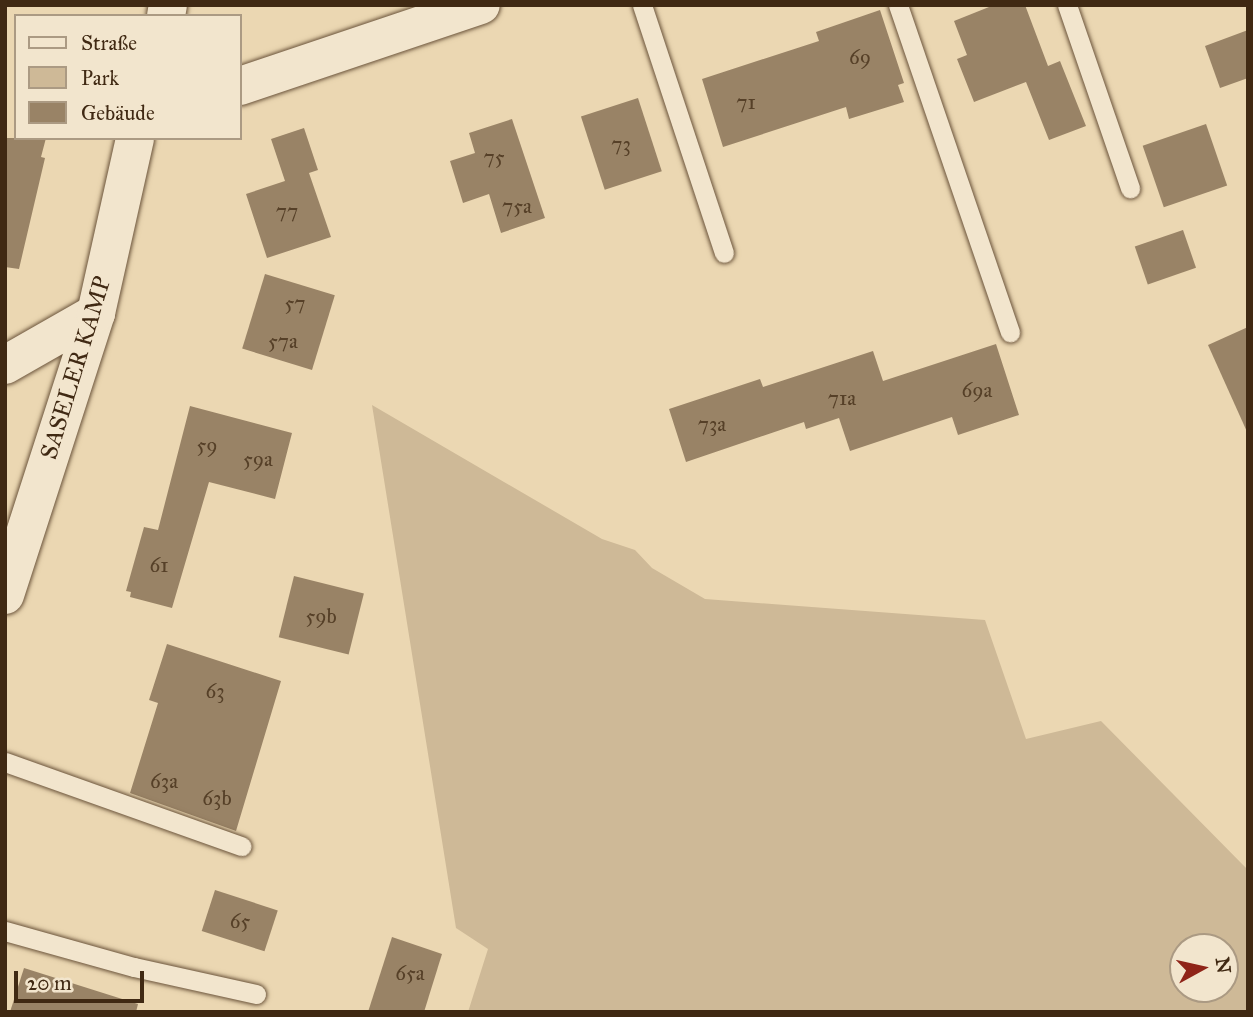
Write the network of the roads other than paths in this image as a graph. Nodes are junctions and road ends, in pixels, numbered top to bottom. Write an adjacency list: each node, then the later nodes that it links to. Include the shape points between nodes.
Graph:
1 (481, 5): 5 (street)
2 (642, 5): 8 (lane)
3 (898, 5): 10 (lane)
4 (1068, 5): 7 (lane)
5 (242, 85)
6 (135, 140): 9 (street, SASELER KAMP)
7 (1130, 188)
8 (724, 253)
9 (96, 313): 11 (street); 12 (street, SASELER KAMP)
10 (1010, 332)
11 (5, 365)
12 (5, 595)
13 (5, 762): 14 (lane)
14 (241, 846)
15 (5, 931): 16 (lane, via 134,967)
16 (256, 994)

